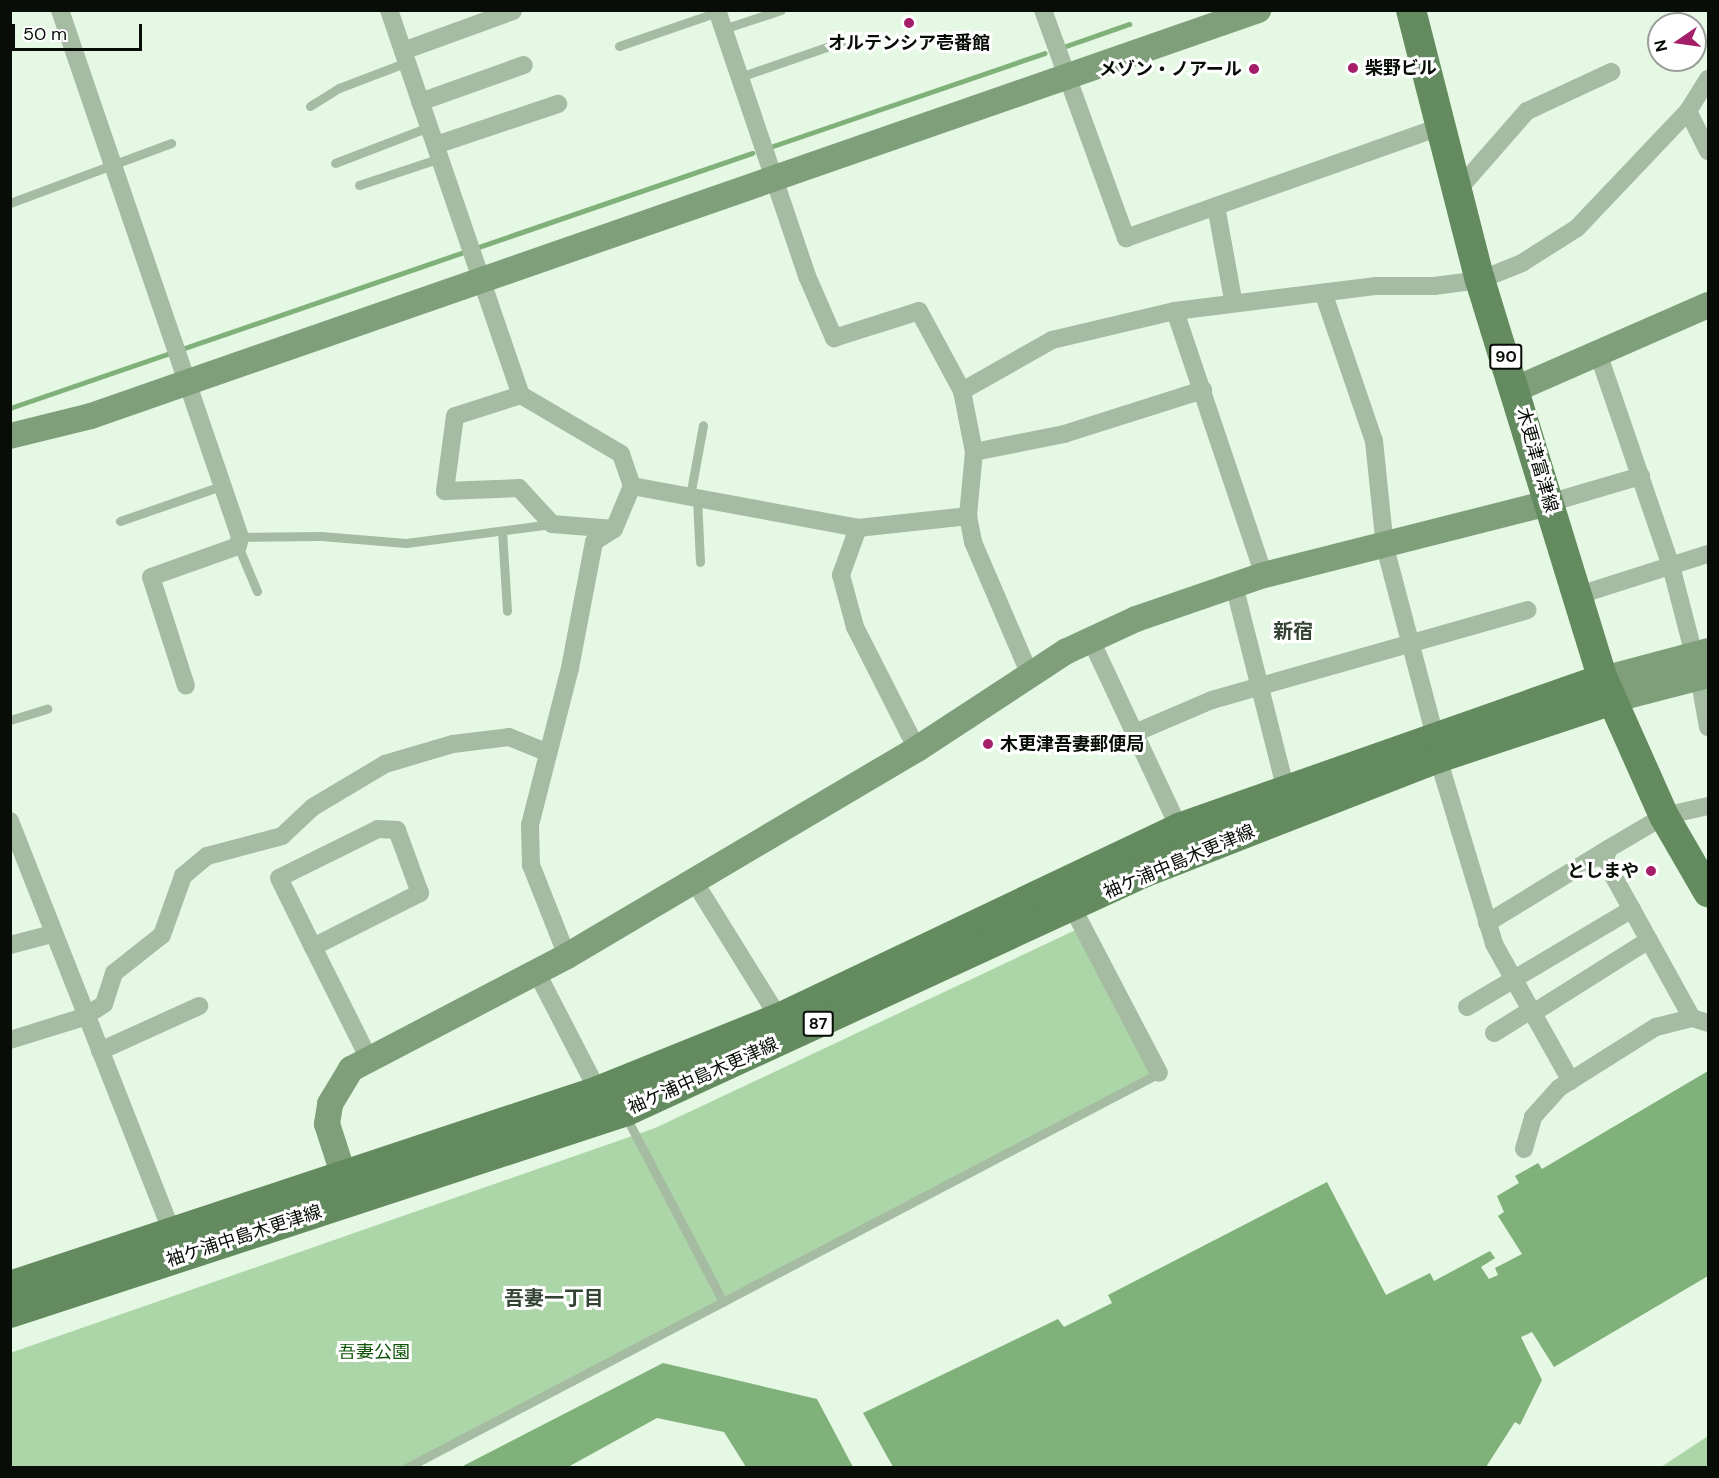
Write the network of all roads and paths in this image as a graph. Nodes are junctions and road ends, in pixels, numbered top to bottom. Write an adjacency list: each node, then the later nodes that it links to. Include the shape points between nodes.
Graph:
1 (60, 10): 26 (street)
2 (389, 10): 11 (street)
3 (513, 10): 11 (street)
4 (781, 10): 8 (lane)
5 (1043, 10): 16 (street)
6 (1258, 10): 16 (street)
7 (1411, 10): 22 (main road, 木更津富津線 / 90)
8 (720, 17): 10 (lane); 14 (street)
9 (841, 42): 14 (lane)
10 (620, 46)
11 (405, 57): 17 (street); 19 (lane)
12 (524, 65): 17 (street)
13 (1611, 72): 30 (street, via 1527,111)
14 (740, 77): 28 (street)
15 (1708, 79): 20 (street)
16 (1068, 80): 28 (street); 32 (street, via 1126,238)
17 (420, 102): 21 (street)
18 (558, 104): 25 (street)
19 (310, 106)
20 (1688, 111): 24 (street); 34 (street, via 1577,228 1522,262)
21 (429, 127): 25 (street); 27 (lane)
22 (1439, 127): 30 (main road, 木更津富津線 / 90); 32 (street)
23 (171, 143): 26 (lane)
24 (1708, 151)
25 (437, 152): 29 (lane); 33 (street)
26 (116, 162): 31 (lane); 40 (street)
27 (335, 163)
28 (775, 179): 33 (street); 43 (street, via 807,276 834,338 919,311)
29 (359, 185)
30 (1456, 192): 34 (main road, 木更津富津線 / 90)
31 (10, 202)
32 (1216, 206): 36 (street)
33 (482, 279): 40 (street); 44 (street)
34 (1480, 280): 35 (street, via 1376,286); 41 (main road, 木更津富津線 / 90)
35 (1324, 296): 36 (street); 60 (street, via 1374,441)
36 (1233, 300): 38 (street)
37 (1708, 305): 39 (street)
38 (1175, 311): 42 (street); 43 (street, via 1052,340)
39 (1598, 353): 41 (street); 48 (street)
40 (189, 380): 46 (street, via 91,416); 49 (street)
41 (1516, 389): 52 (main road, 木更津富津線 / 90)
42 (1203, 390): 47 (street, via 1064,434); 64 (street)
43 (962, 391): 47 (street)
44 (521, 395): 50 (street, via 621,454); 55 (street, via 455,416 445,491 519,488)
45 (703, 425): 51 (lane)
46 (10, 436)
47 (974, 452): 53 (street)
48 (1641, 476): 52 (street); 63 (street)
49 (224, 485): 54 (lane); 59 (street)
50 (632, 486): 51 (street); 57 (street)
51 (693, 497): 56 (street); 62 (lane)
52 (1549, 503): 60 (street); 67 (main road, 木更津富津線 / 90)
53 (968, 516): 56 (street); 73 (street, via 980,564)
54 (120, 521)
55 (552, 524): 57 (street); 58 (lane)
56 (858, 528): 82 (street, via 841,575 855,627)
57 (614, 529): 83 (street, via 594,542 570,668)
58 (502, 531): 59 (lane, via 406,543 321,536); 69 (lane)
59 (239, 542): 66 (lane); 74 (street, via 151,577)
60 (1385, 547): 64 (street); 71 (street)
61 (1708, 554): 63 (street)
62 (700, 562)
63 (1671, 566): 67 (street); 72 (street)
64 (1264, 575): 65 (street)
65 (1234, 585): 70 (street); 75 (street)
66 (257, 591)
67 (1576, 596): 76 (main road, 木更津富津線 / 90)
68 (1527, 610): 71 (street)
69 (507, 611)
70 (1090, 638): 73 (street); 80 (street)
71 (1410, 644): 75 (street); 81 (street)
72 (1702, 664): 76 (street); 79 (street)
73 (1030, 675): 82 (street)
74 (186, 686)
75 (1261, 686): 80 (street); 84 (street)
76 (1607, 689): 81 (main road, 袖ケ浦中島木更津線 / 87); 86 (main road, 木更津富津線 / 90)
77 (47, 709): 78 (lane)
78 (10, 720)
79 (1708, 727)
80 (1137, 732): 88 (street)
81 (1436, 747): 84 (main road, 袖ケ浦中島木更津線 / 87); 93 (main road, 袖ケ浦中島木更津線 / 87, via 1143,873); 95 (street)
82 (917, 749): 91 (street)
83 (546, 752): 100 (street, via 530,825 531,865); 106 (street, via 509,737 453,744 385,764 313,807 282,836 207,856 183,876 162,935 114,973 112,992)
84 (1286, 790): 88 (main road, 袖ケ浦中島木更津線 / 87)
85 (1708, 806): 86 (street)
86 (1664, 816): 89 (street); 92 (main road, 木更津富津線 / 90)
87 (10, 821): 90 (street)
88 (1179, 828): 93 (main road, 袖ケ浦中島木更津線 / 87)
89 (1608, 849): 94 (street, via 1605,861); 95 (street)
90 (17, 859): 96 (street)
91 (694, 881): 100 (street); 107 (street)
92 (1708, 892)
93 (1067, 897): 107 (main road, 袖ケ浦中島木更津線 / 87); 113 (street); 116 (main road, 袖ケ浦中島木更津線 / 87)
94 (1632, 909): 97 (street); 102 (street)
95 (1487, 923): 102 (street)
96 (52, 934): 98 (street); 106 (street)
97 (1649, 940): 105 (street); 108 (street)
98 (10, 945)
99 (313, 947): 99 (street, via 279,878 378,829 397,830 420,893); 112 (street)
100 (567, 956): 101 (street)
101 (537, 974): 112 (street); 115 (street)
102 (1515, 980): 104 (street); 105 (street)
103 (199, 1006): 111 (street)
104 (1467, 1007)
105 (1532, 1011): 109 (street); 114 (street)
106 (84, 1017): 110 (street); 111 (street)
107 (780, 1018): 115 (main road, 袖ケ浦中島木更津線 / 87)
108 (1700, 1021): 114 (street, via 1656,1027)
109 (1494, 1033)
110 (10, 1040)
111 (100, 1051): 119 (street)
112 (368, 1057): 118 (street, via 351,1069 330,1104 327,1124)
113 (1159, 1073): 121 (lane)
114 (1571, 1081): 117 (street, via 1542,1104)
115 (598, 1091): 118 (main road, 袖ケ浦中島木更津線 / 87)
116 (623, 1112): 118 (main road, 袖ケ浦中島木更津線 / 87); 121 (lane)
117 (1524, 1149)
118 (348, 1188): 119 (main road, 袖ケ浦中島木更津線 / 87); 122 (main road, 袖ケ浦中島木更津線 / 87)
119 (173, 1234): 120 (main road, 袖ケ浦中島木更津線 / 87)
120 (10, 1286)
121 (723, 1302): 123 (lane)
122 (10, 1313)
123 (406, 1467)

